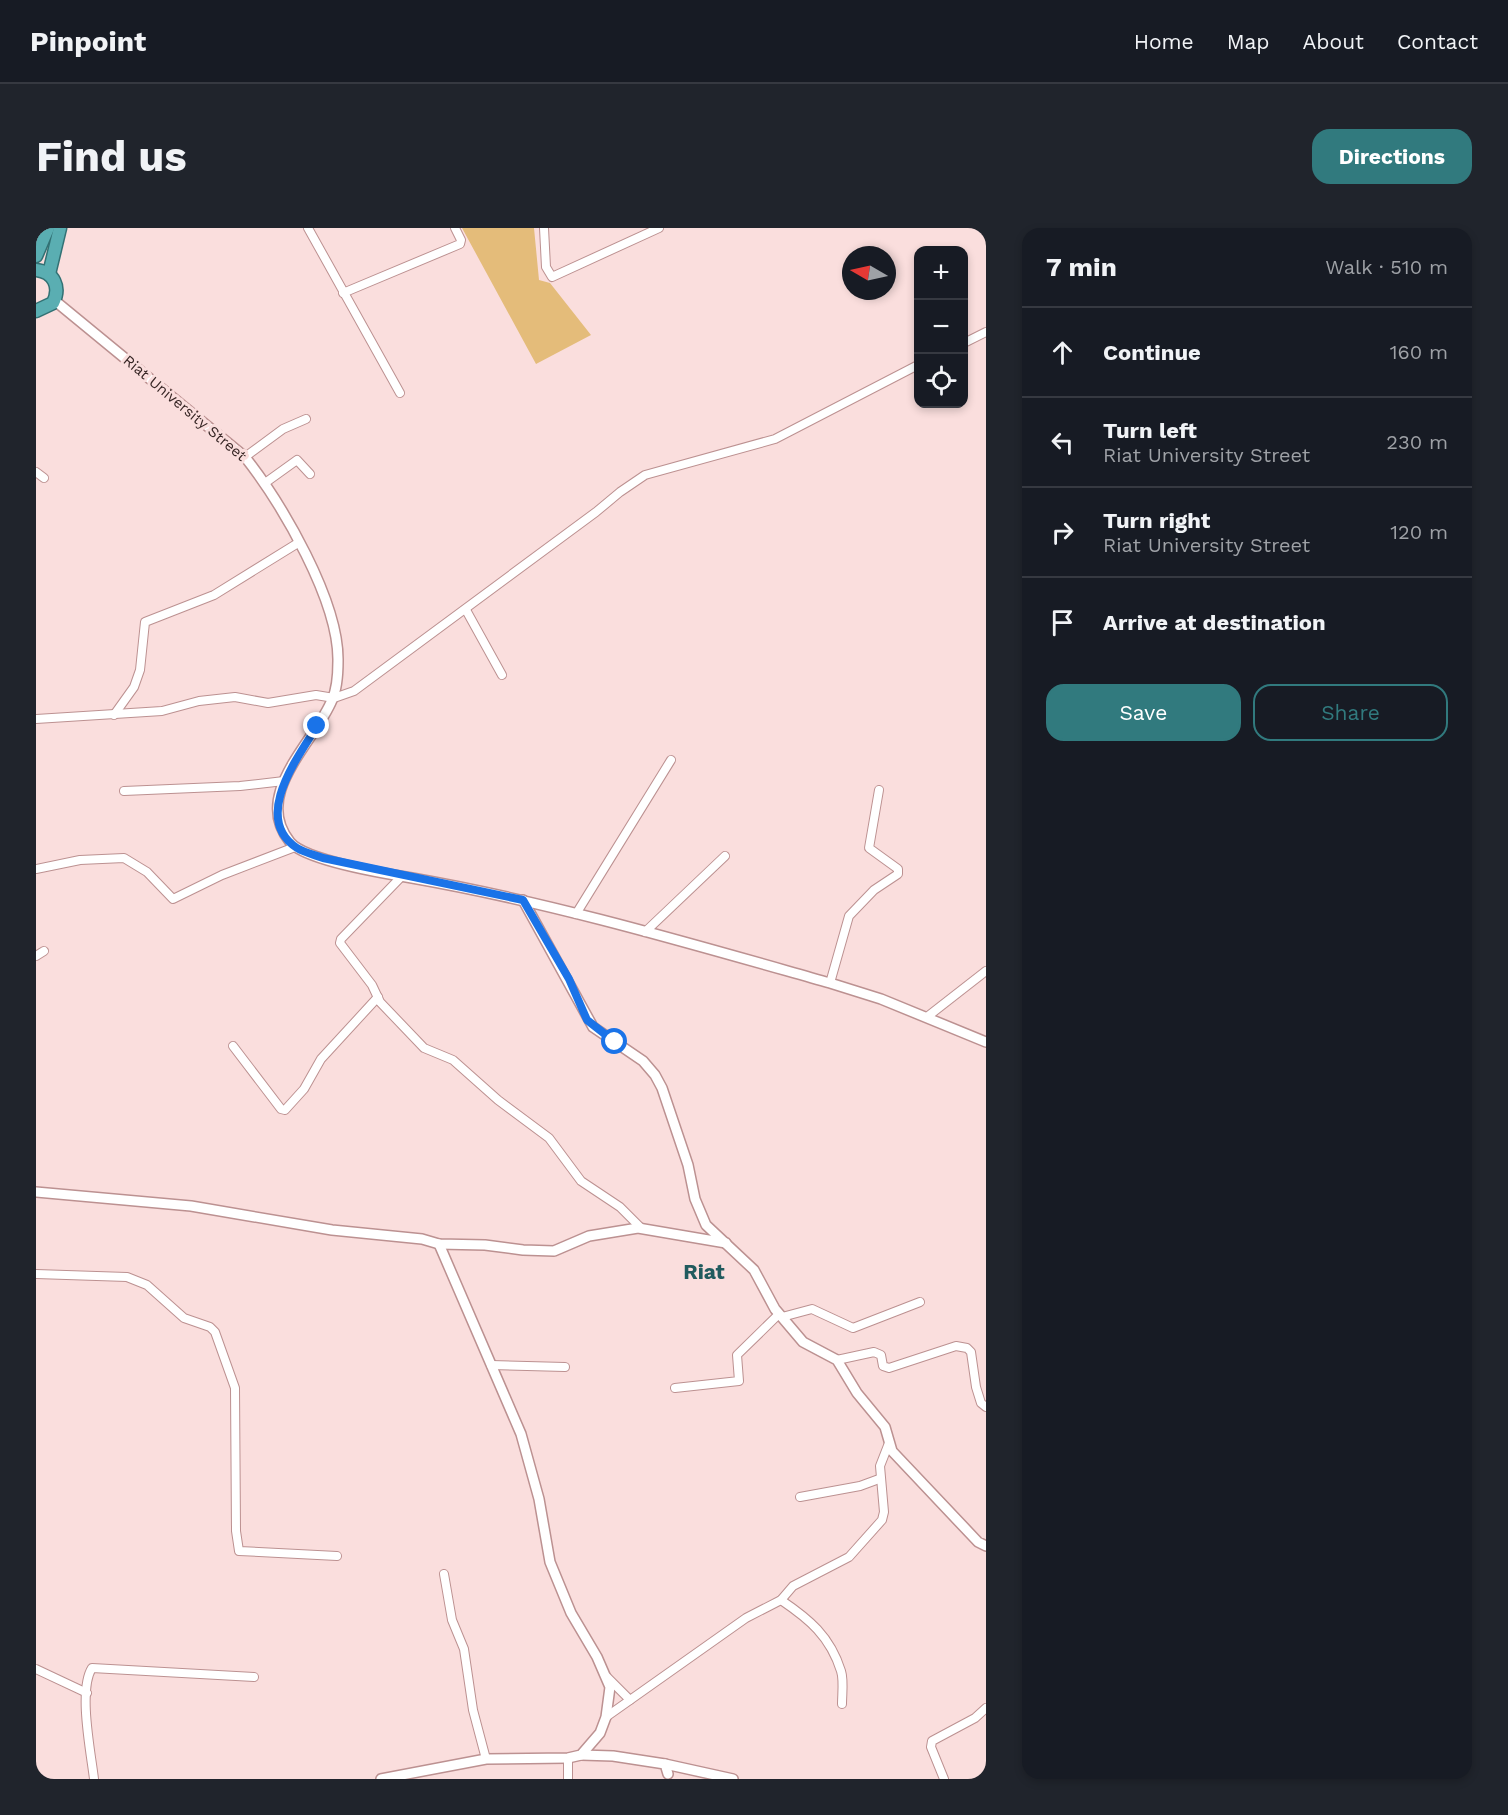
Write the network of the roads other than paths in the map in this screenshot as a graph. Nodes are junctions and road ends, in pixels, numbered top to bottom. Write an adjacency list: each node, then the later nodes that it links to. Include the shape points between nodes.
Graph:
1 (48, 228): 7 (highway)
2 (60, 228): 9 (highway)
3 (308, 228): 10 (street)
4 (455, 228): 10 (street, via 460,244)
5 (544, 228): 6 (street, via 546,267 552,277)
6 (659, 228)
7 (36, 256)
8 (36, 270): 9 (highway)
9 (49, 274): 11 (highway, via 56,285)
10 (343, 292): 16 (street)
11 (54, 300): 12 (highway); 18 (street, Riat University Street)
12 (36, 311)
13 (986, 332): 14 (street)
14 (968, 341)
15 (914, 366): 24 (street, via 775,438 645,476)
16 (400, 393)
17 (306, 419): 18 (street, via 283,429)
18 (245, 457): 22 (street, Riat University Street)
19 (36, 472): 21 (street)
20 (310, 474): 22 (street, via 297,460)
21 (44, 478)
22 (265, 483): 23 (street, Riat University Street)
23 (298, 543): 26 (street, Riat University Street, via 319,582 334,624 338,660); 27 (street, via 213,595 145,622 138,679)
24 (466, 610): 25 (street); 26 (street, via 364,685)
25 (502, 675)
26 (334, 698): 27 (street, via 316,695 268,703 235,697 162,711); 30 (street, Riat University Street)
27 (114, 715): 28 (street)
28 (36, 719)
29 (671, 760): 38 (street)
30 (284, 781): 32 (street); 33 (street, Riat University Street, via 279,817 282,830)
31 (879, 789): 43 (street, via 869,848 899,871 849,916)
32 (124, 791)
33 (295, 847): 35 (street, via 173,899 147,872 124,858); 36 (street, via 323,858)
34 (725, 856): 39 (street)
35 (36, 868)
36 (402, 876): 37 (street); 44 (street, via 340,941)
37 (523, 900): 38 (street); 50 (street, via 569,979 587,1020 643,1061 655,1075 704,1222)
38 (576, 914): 39 (street)
39 (645, 932): 43 (street)
40 (44, 951): 41 (street)
41 (36, 956)
42 (986, 971): 45 (street)
43 (830, 983): 45 (street)
44 (378, 997): 47 (street, via 321,1059 304,1089 285,1110); 49 (street, via 424,1048 453,1060 549,1138 581,1181 620,1207)
45 (927, 1017): 46 (street)
46 (986, 1042)
47 (233, 1046)
48 (36, 1192): 51 (street, via 191,1206 299,1226)
49 (641, 1228): 50 (street); 51 (street, via 589,1236 554,1251)
50 (728, 1243): 54 (street, via 754,1270)
51 (439, 1244): 56 (street)
52 (36, 1274): 64 (street, via 127,1277 147,1285 184,1318 210,1327 219,1340 235,1388 239,1551)
53 (920, 1302): 54 (street, via 853,1328 812,1309)
54 (781, 1316): 55 (street, via 808,1347); 58 (street, via 736,1357 739,1381)
55 (837, 1360): 59 (street, via 874,1352 881,1355 883,1366 889,1368 956,1346 967,1348 972,1352 980,1398); 60 (street, via 857,1393 880,1419)
56 (491, 1365): 57 (street); 69 (street, via 528,1456 550,1562 571,1613)
57 (565, 1367)
58 (675, 1388)
59 (986, 1407)
60 (889, 1443): 61 (street); 63 (street, via 910,1471)
61 (879, 1479): 62 (street); 66 (street, via 884,1512 876,1529 849,1557 794,1587)
62 (800, 1497)
63 (986, 1546)
64 (337, 1556)
65 (444, 1574): 77 (street)
66 (781, 1600): 71 (street, via 746,1618); 72 (street, via 815,1624 842,1673)
67 (36, 1669): 70 (street)
68 (254, 1677): 70 (street, via 99,1667 89,1673)
69 (607, 1677): 71 (street); 74 (street, via 610,1687)
70 (87, 1693): 79 (street)
71 (630, 1700): 74 (street)
72 (842, 1704)
73 (986, 1708): 83 (street, via 932,1741)
74 (606, 1717): 75 (street, via 600,1733)
75 (581, 1755): 76 (street); 78 (street, via 613,1756)
76 (568, 1758): 77 (street); 81 (street)
77 (486, 1759): 80 (street)
78 (667, 1772): 82 (street)
79 (94, 1779)
80 (381, 1779)
81 (568, 1779)
82 (733, 1779)
83 (944, 1779)

